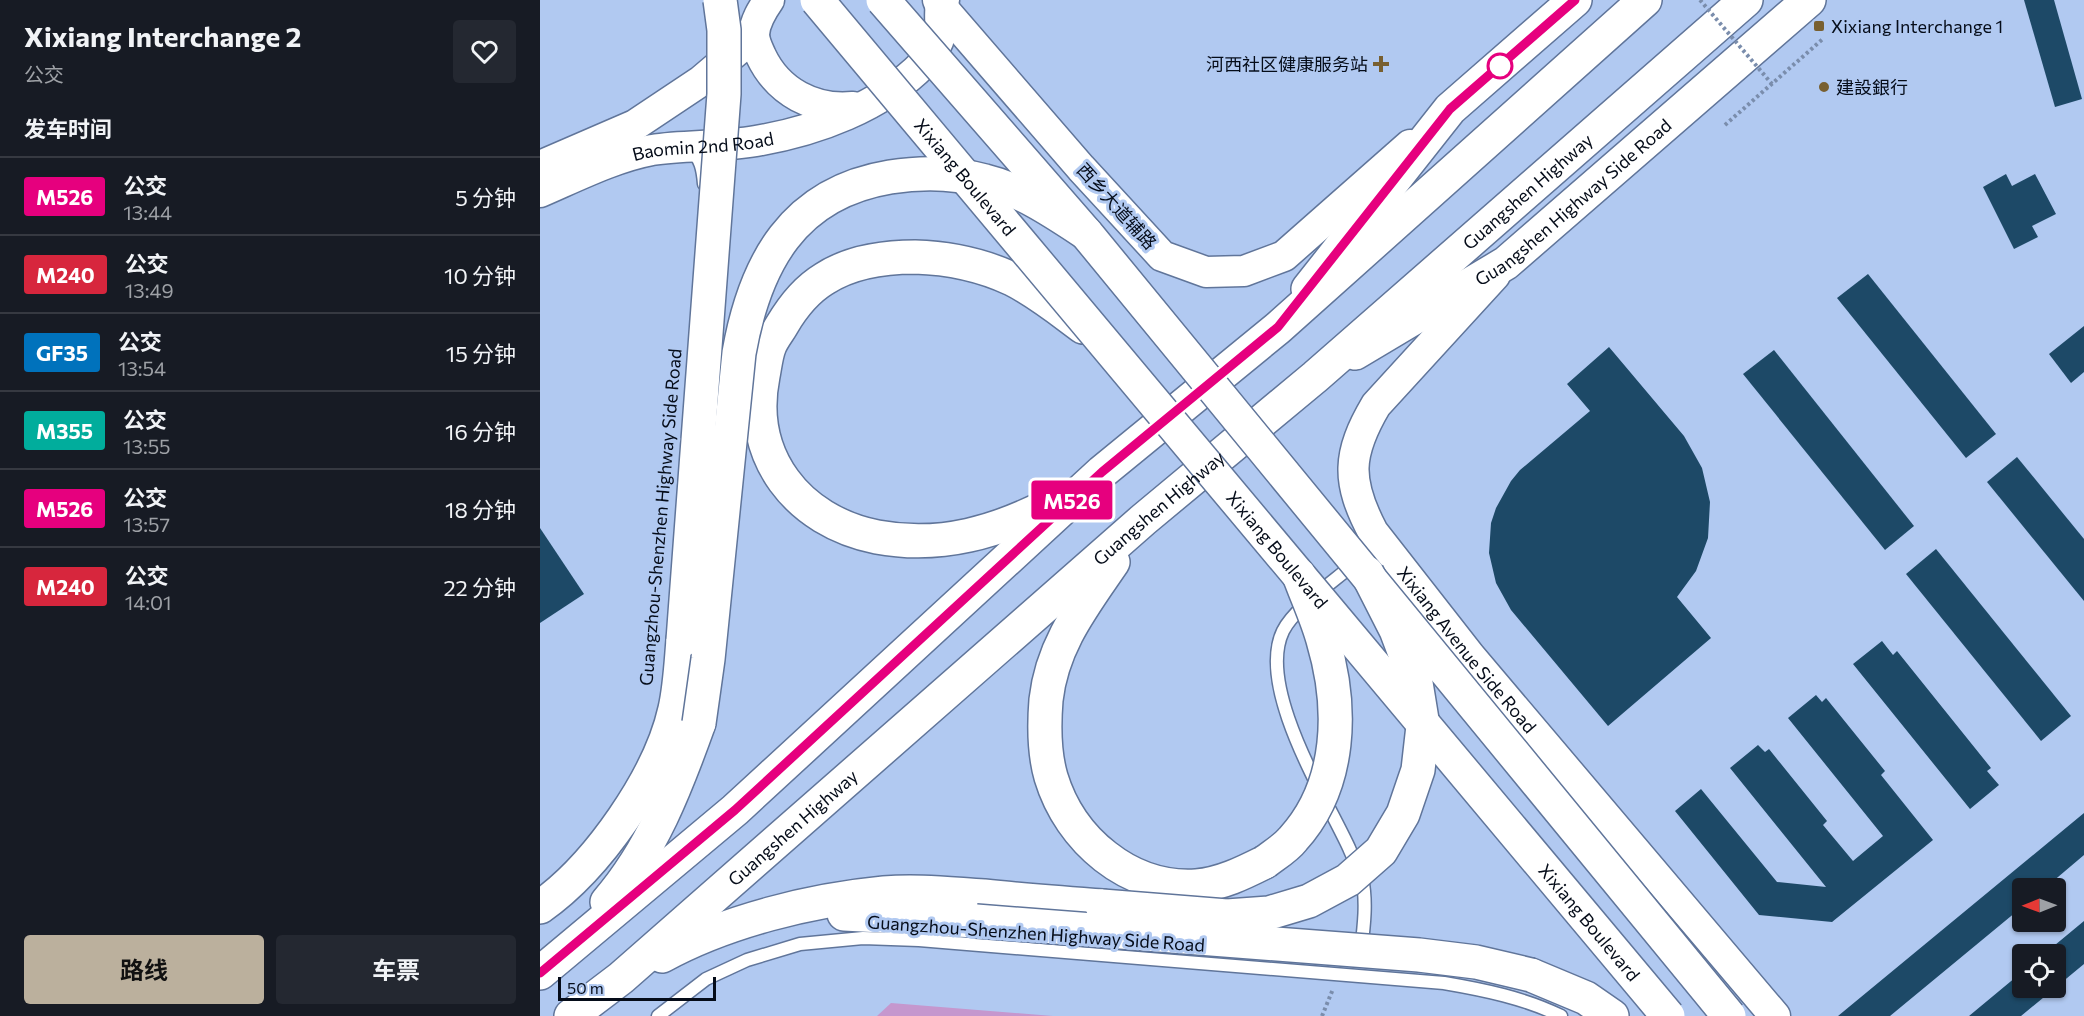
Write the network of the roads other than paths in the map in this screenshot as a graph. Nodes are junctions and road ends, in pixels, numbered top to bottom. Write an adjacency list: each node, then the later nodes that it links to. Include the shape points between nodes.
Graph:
1 (707, 0): 12 (street, via 711,28)
2 (722, 0): 11 (street); 27 (main road, bridge, via 724,94)
3 (769, 0): 11 (street, via 759,14)
4 (817, 0): 21 (main road, Xixiang Boulevard, bridge)
5 (882, 0): 18 (main road, bridge)
6 (1575, 0): 14 (main road)
7 (1645, 0): 20 (main road)
8 (1746, 0): 22 (main road, Guangshen Highway)
9 (1809, 0): 19 (main road, Guangshen Highway Side Road)
10 (941, 2): 13 (street, Baomin 2nd Road, via 939,37 934,49 884,96); 14 (street, 西乡大道辅路, via 1081,168 1162,256 1206,272 1244,271 1284,256)
11 (755, 32): 12 (street, Baomin 2nd Road); 13 (street, via 765,64 797,97 832,107)
12 (701, 81): 16 (street, Baomin 2nd Road, via 635,125)
13 (868, 104): 15 (street, Baomin 2nd Road, via 795,132 756,141)
14 (1450, 109): 20 (main road)
15 (686, 147): 17 (street, Baomin 2nd Road, via 650,151 598,167); 27 (lane, Guangzhou-Shenzhen Highway Side Road, via 697,157 704,192)
16 (540, 166)
17 (540, 192)
18 (1086, 233): 25 (main road, bridge); 32 (main road, bridge, via 1028,198 985,181 944,173 909,174 869,180 831,195 800,219 777,246 745,316 699,723 672,797 648,844 614,893)
19 (1506, 263): 22 (main road, Guangshen Highway Side Road); 25 (street, Xixiang Avenue Side Road, via 1376,405 1362,429 1354,450 1354,481)
20 (1278, 327): 23 (main road)
21 (1104, 342): 23 (main road, bridge, via 1039,294 1011,279 974,265 936,258 897,257 858,264 824,279 794,306 769,347 759,395 764,443 778,473 802,502 830,521 863,534 894,540 960,538 999,528 1058,500); 26 (main road, Xixiang Boulevard, bridge)
22 (1315, 377): 24 (main road, Guangshen Highway)
23 (1102, 472): 32 (main road, via 735,810)
24 (1143, 520): 26 (main road, bridge, via 1071,623 1054,664 1046,699 1045,730 1050,775 1062,807 1083,836 1106,859 1164,885 1197,886 1230,879 1265,862 1293,841 1316,809 1330,774 1336,732 1334,683 1323,639); 34 (main road, Guangshen Highway)
25 (1370, 554): 31 (main road, bridge, via 1416,683 1423,726 1418,770 1403,814 1380,851 1348,880 1309,902 1269,914 1227,916 937,893 885,893); 33 (lane, via 1294,615 1279,642 1277,663 1294,735 1361,876 1365,903); 40 (main road, bridge); 41 (street, Xixiang Avenue Side Road, via 1470,656)
26 (1299, 575): 39 (main road, Xixiang Boulevard, bridge)
27 (676, 652): 30 (main road, via 675,709 658,760 633,804 587,867)
28 (618, 803): 29 (lane, via 569,866)
29 (540, 892)
30 (540, 907)
31 (785, 911): 34 (main road, via 729,927 673,950); 38 (main road, bridge, via 976,921 1476,962 1531,975 1586,998)
32 (546, 969)
33 (1358, 975): 36 (lane, Guangzhou-Shenzhen Highway Side Road, via 863,938 800,944 747,960 706,979); 37 (lane, via 1491,992 1539,1005)
34 (621, 978): 35 (main road, Guangshen Highway)
35 (572, 1016)
36 (658, 1016)
37 (1561, 1016)
38 (1612, 1016)
39 (1668, 1016)
40 (1729, 1016)
41 (1775, 1016)

